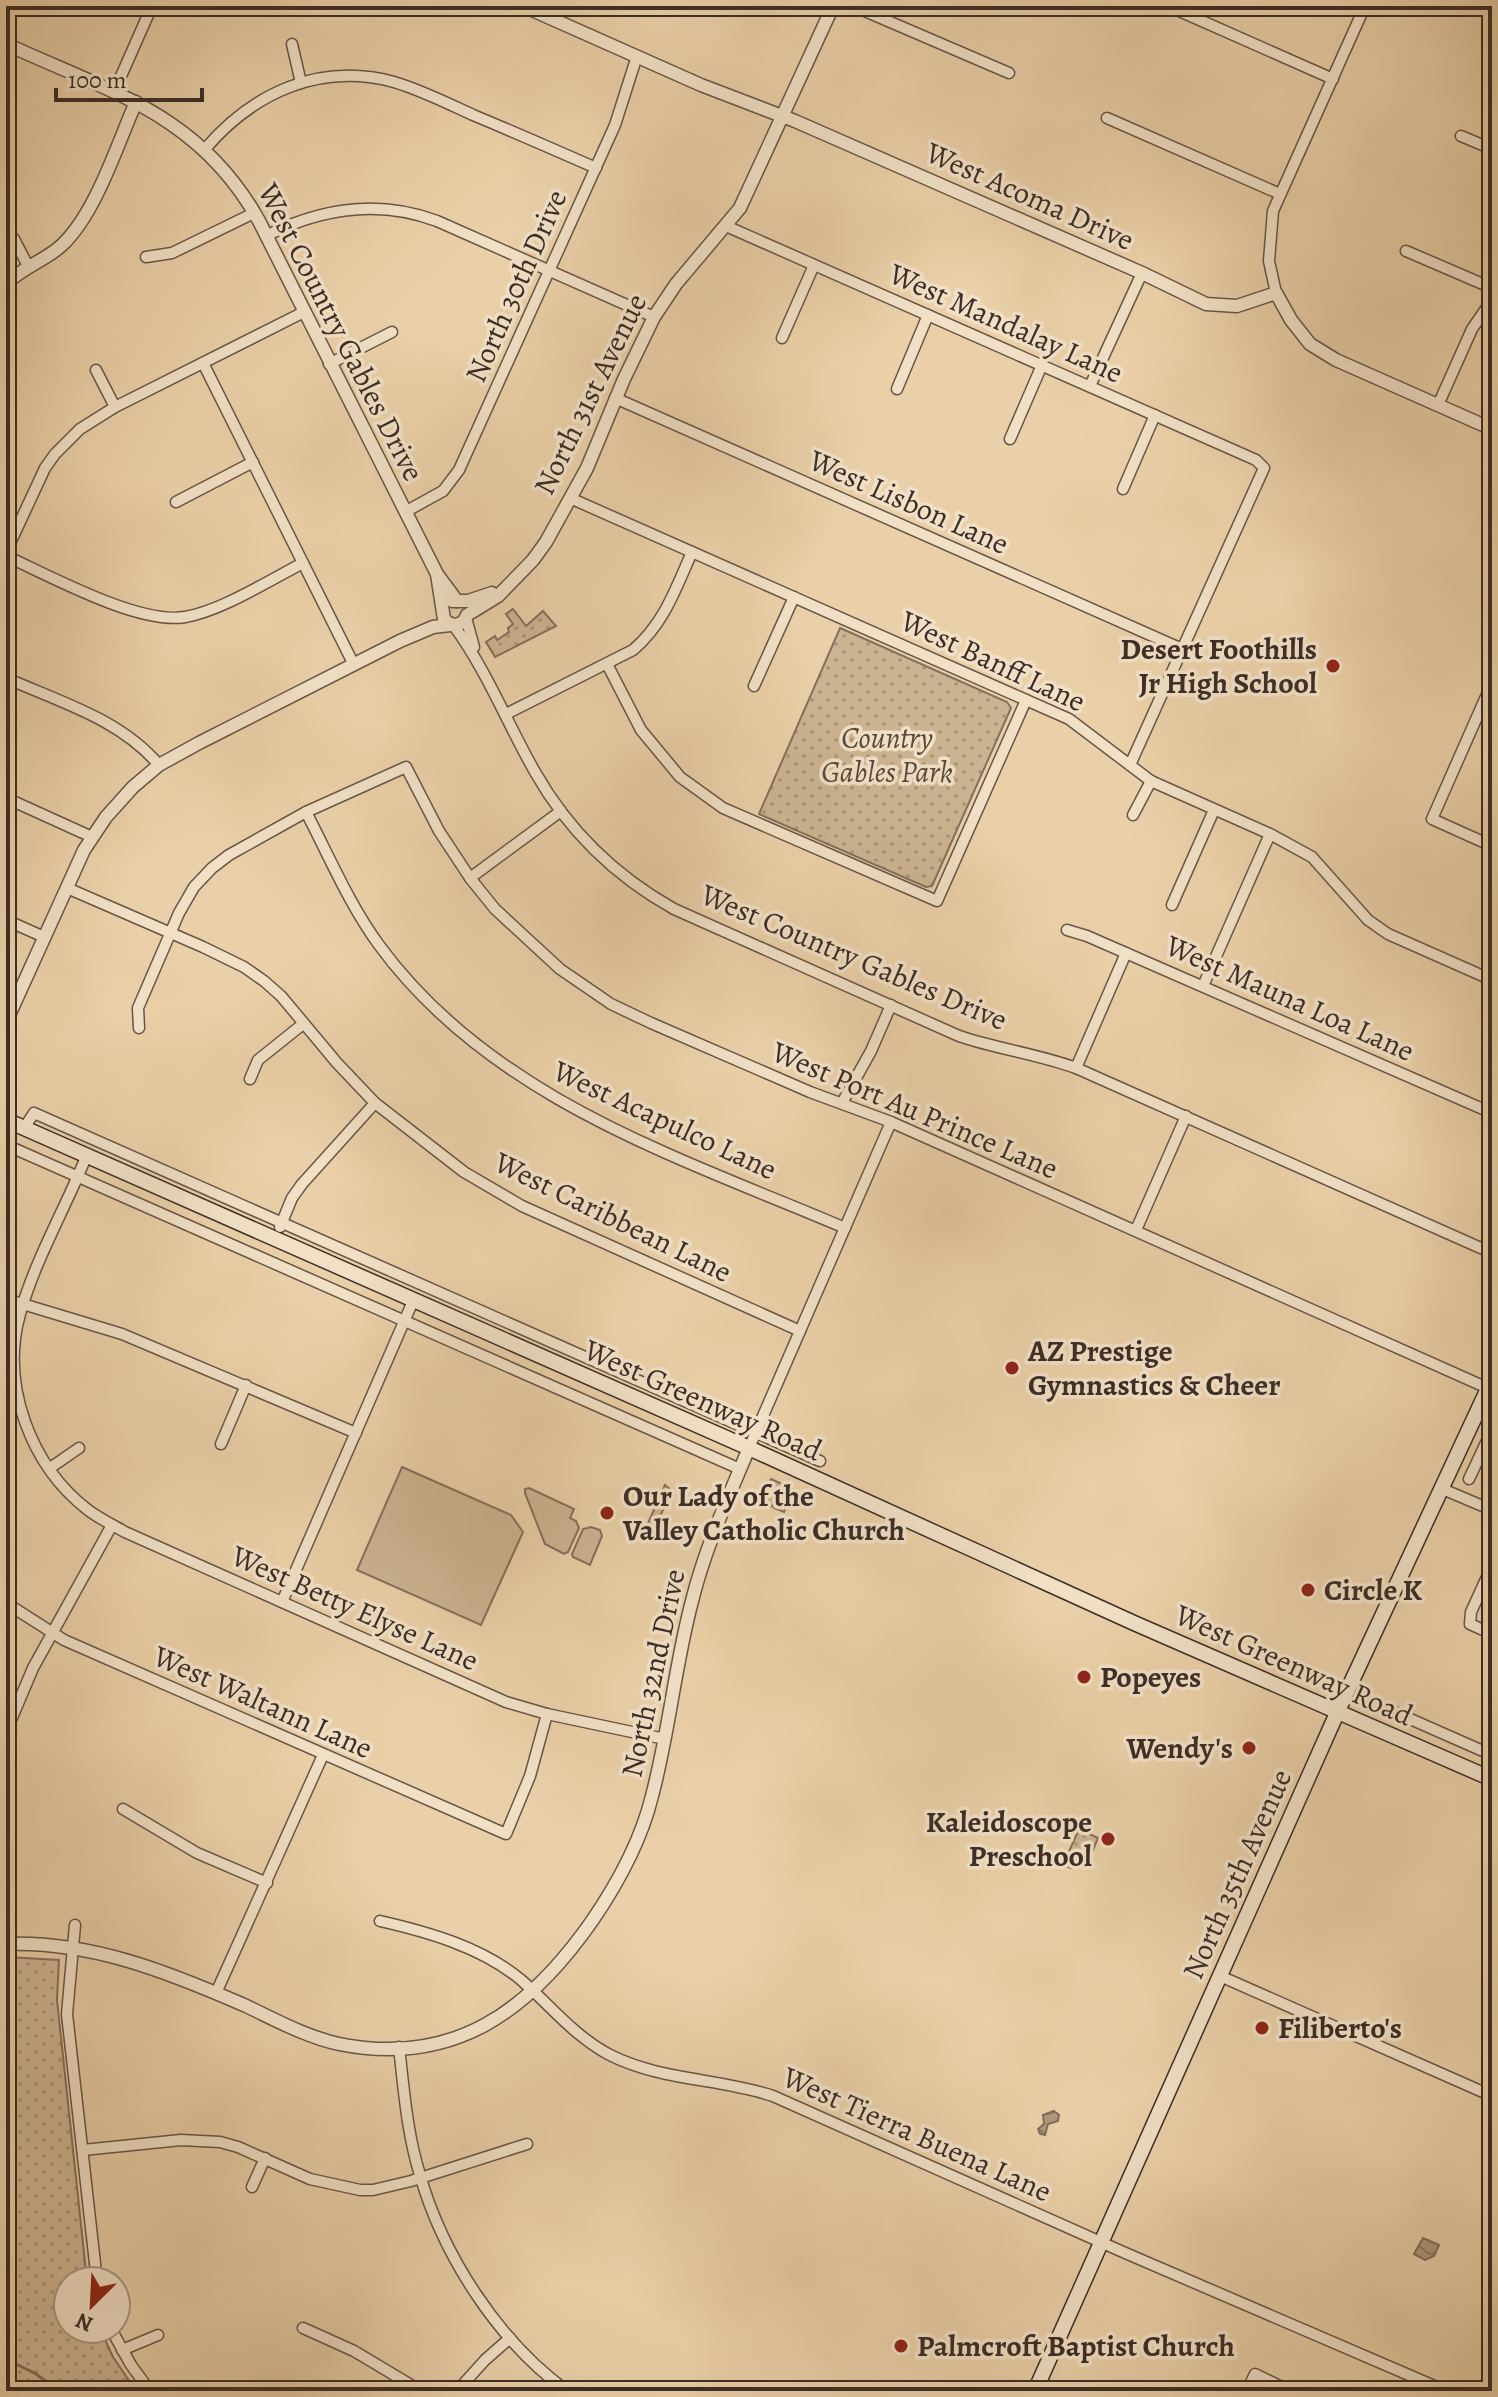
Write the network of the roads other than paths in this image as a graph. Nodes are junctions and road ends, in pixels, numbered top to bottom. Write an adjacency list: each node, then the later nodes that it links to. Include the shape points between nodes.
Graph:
1 (152, 6): 13 (street)
2 (523, 6): 9 (street, West Acoma Drive)
3 (833, 6): 15 (street, North 31st Avenue)
4 (853, 6): 10 (street)
5 (1168, 6): 11 (street)
6 (1365, 6): 11 (street)
7 (6, 44): 13 (street, West Country Gables Drive)
8 (292, 44): 12 (street)
9 (637, 56): 15 (street, West Acoma Drive); 20 (street, North 30th Drive)
10 (1009, 73)
11 (1333, 79): 21 (street)
12 (301, 83): 18 (street, via 244,111); 20 (street, via 350,76 394,82)
13 (114, 92): 14 (street, West Country Gables Drive)
14 (136, 102): 18 (street, West Country Gables Drive); 29 (street, via 81,222 52,253)
15 (783, 116): 23 (street, North 31st Avenue, via 740,208); 31 (street, West Acoma Drive)
16 (1107, 118): 21 (street)
17 (1461, 136): 19 (street)
18 (205, 149): 22 (street, West Country Gables Drive)
19 (1492, 149)
20 (596, 168): 30 (street, North 30th Drive)
21 (1280, 194): 34 (street, via 1269,243)
22 (254, 213): 25 (street, West Country Gables Drive); 27 (street, via 172,253)
23 (726, 226): 28 (street, West Mandalay Lane); 38 (street, North 31st Avenue)
24 (6, 232): 29 (street)
25 (266, 236): 30 (street, via 341,210 400,210); 36 (street, West Country Gables Drive)
26 (1406, 251): 33 (street)
27 (146, 257)
28 (814, 265): 37 (street, West Mandalay Lane); 40 (street)
29 (28, 266): 32 (street)
30 (549, 270): 38 (street); 57 (street, North 30th Drive, via 455,478)
31 (1142, 273): 34 (street, West Acoma Drive, via 1206,304 1237,306); 45 (street)
32 (6, 284)
33 (1492, 288)
34 (1276, 293): 48 (street, via 1310,344)
35 (1492, 300): 48 (street, via 1472,329)
36 (304, 312): 41 (street); 42 (street, West Country Gables Drive)
37 (928, 315): 43 (street, West Mandalay Lane); 46 (street)
38 (654, 317): 47 (street, North 31st Avenue)
39 (392, 332): 42 (street)
40 (782, 338)
41 (203, 363): 49 (street); 53 (street)
42 (329, 364): 57 (street, West Country Gables Drive)
43 (1042, 365): 45 (street, West Mandalay Lane); 52 (street)
44 (96, 370): 49 (street)
45 (1090, 386): 50 (street, West Mandalay Lane)
46 (897, 389)
47 (615, 398): 55 (street, North 31st Avenue); 66 (street, West Lisbon Lane)
48 (1438, 405): 51 (street)
49 (115, 407): 59 (street, via 80,429 55,454)
50 (1155, 415): 54 (street); 66 (street, West Mandalay Lane, via 1264,468)
51 (1492, 429)
52 (1010, 439)
53 (253, 462): 56 (street); 60 (street)
54 (1123, 489)
55 (570, 498): 58 (street, West Banff Lane); 64 (street, North 31st Avenue, via 533,560 488,604)
56 (176, 502)
57 (405, 512): 61 (street, West Country Gables Drive)
58 (692, 552): 62 (street, West Banff Lane); 67 (street, via 661,621 633,650)
59 (6, 554): 60 (street, via 136,613 168,619 216,607)
60 (303, 563): 68 (street)
61 (437, 574): 63 (street, West Country Gables Drive); 64 (street, West Country Gables Drive)
62 (794, 597): 71 (street); 72 (street, West Banff Lane)
63 (443, 610): 64 (street, via 449,602); 65 (street)
64 (459, 615): 65 (street); 74 (street, West Country Gables Drive)
65 (400, 641): 68 (street)
66 (1182, 649): 76 (street)
67 (607, 664): 72 (street, via 641,730 680,777 723,808 937,901); 74 (street)
68 (354, 665): 75 (street)
69 (6, 678): 75 (street, via 123,731)
70 (1492, 683): 73 (street)
71 (754, 686)
72 (1026, 700): 76 (street, West Banff Lane, via 1069,719)
73 (1487, 707): 85 (street, via 1432,819)
74 (506, 714): 80 (street, West Country Gables Drive)
75 (159, 765): 84 (street, via 133,787)
76 (1130, 765): 77 (street, West Banff Lane)
77 (1151, 781): 79 (street, West Banff Lane); 82 (street)
78 (6, 798): 84 (street)
79 (1214, 810): 83 (street, West Banff Lane); 88 (street)
80 (561, 811): 86 (street); 96 (street, West Country Gables Drive, via 585,842 646,893)
81 (306, 812): 86 (street, West Port Au Prince Lane, via 406,767); 91 (street, via 212,868 194,887); 113 (street, West Acapulco Lane, via 378,944 412,984 488,1053 580,1113)
82 (1133, 815)
83 (1270, 834): 94 (street, West Banff Lane, via 1312,857 1368,920 1388,934); 95 (street)
84 (92, 837): 87 (street)
85 (1492, 846)
86 (470, 878): 103 (street, West Port Au Prince Lane, via 523,936 611,1004)
87 (67, 888): 91 (street, West Caribbean Lane); 92 (street)
88 (1172, 905)
89 (6, 920): 92 (street)
90 (1067, 930): 93 (street, West Mauna Loa Lane)
91 (170, 933): 98 (street, West Caribbean Lane, via 244,967 281,996); 99 (street, via 138,1008)
92 (44, 937): 97 (street)
93 (1126, 953): 95 (street, West Mauna Loa Lane); 100 (street)
94 (1492, 980)
95 (1203, 986): 104 (street, West Mauna Loa Lane)
96 (891, 1005): 100 (street, West Country Gables Drive, via 991,1047); 103 (street)
97 (6, 1022)
98 (303, 1024): 101 (street, via 258,1060); 102 (street, West Caribbean Lane)
99 (139, 1028)
100 (1076, 1068): 105 (street, West Country Gables Drive)
101 (250, 1079)
102 (375, 1103): 112 (street, via 302,1184); 121 (street, West Caribbean Lane, via 464,1172 522,1206)
103 (842, 1103): 107 (street, West Port Au Prince Lane)
104 (1492, 1113)
105 (1186, 1116): 114 (street); 116 (street, West Country Gables Drive)
106 (6, 1120): 108 (main road, West Greenway Road)
107 (891, 1122): 113 (street, North 32nd Drive); 114 (street, West Port Au Prince Lane)
108 (24, 1128): 110 (main road, West Greenway Road); 112 (street, West Greenway Road, via 34,1113)
109 (6, 1145): 111 (street, West Greenway Road)
110 (86, 1157): 111 (street); 115 (main road, West Greenway Road)
111 (78, 1177): 119 (street); 120 (street, West Greenway Road)
112 (281, 1224): 115 (street); 125 (street, West Greenway Road)
113 (845, 1228): 121 (street, North 32nd Drive)
114 (1136, 1230): 123 (street, West Port Au Prince Lane)
115 (275, 1239): 118 (main road, West Greenway Road)
116 (1492, 1253)
117 (6, 1299): 119 (street)
118 (413, 1301): 120 (street); 129 (main road, West Greenway Road)
119 (23, 1304): 122 (street, via 122,1334); 131 (street, West Betty Elyse Lane, via 14,1360 18,1396 29,1433)
120 (404, 1322): 126 (street); 132 (street, West Greenway Road)
121 (800, 1331): 125 (street, North 32nd Drive)
122 (246, 1385): 126 (street); 127 (street)
123 (1491, 1386): 134 (main road, North 35th Avenue)
124 (1492, 1430): 133 (street)
125 (756, 1431): 129 (street, North 32nd Drive); 130 (street, West Greenway Road)
126 (356, 1433): 138 (street)
127 (221, 1444)
128 (79, 1448): 131 (street)
129 (749, 1448): 132 (street, North 32nd Drive); 143 (main road, West Greenway Road)
130 (820, 1461)
131 (50, 1468): 136 (street, West Betty Elyse Lane, via 70,1494)
132 (740, 1469): 146 (street, North 32nd Drive, via 691,1604)
133 (1469, 1479)
134 (1440, 1488): 135 (street); 143 (main road, North 35th Avenue)
135 (1492, 1510)
136 (112, 1525): 138 (street, West Betty Elyse Lane); 140 (street)
137 (1492, 1566): 141 (street, via 1470,1624)
138 (282, 1602): 144 (street, West Betty Elyse Lane, via 506,1702)
139 (6, 1603): 140 (street, West Waltann Lane)
140 (52, 1633): 145 (street); 147 (street, West Waltann Lane)
141 (1492, 1634)
142 (1374, 1703): 148 (street, West Greenway Road)
143 (1337, 1713): 149 (main road, West Greenway Road); 156 (main road, North 35th Avenue)
144 (547, 1714): 146 (street, West Betty Elyse Lane); 147 (street, West Waltann Lane, via 506,1834)
145 (6, 1732)
146 (665, 1739): 158 (street, North 32nd Drive, via 639,1838 617,1881 571,1952)
147 (323, 1755): 151 (street)
148 (1492, 1755)
149 (1492, 1779)
150 (123, 1809): 151 (street, via 197,1853)
151 (267, 1883): 157 (street)
152 (380, 1921): 158 (street, West Tierra Buena Lane, via 414,1928 493,1961)
153 (75, 1925): 155 (street)
154 (6, 1944): 155 (street, North 32nd Drive)
155 (72, 1949): 157 (street, North 32nd Drive, via 132,1961); 162 (street, via 67,2014)
156 (1220, 1976): 160 (street); 166 (main road, North 35th Avenue)
157 (216, 1993): 159 (street, North 32nd Drive, via 327,2042)
158 (533, 1993): 159 (street, North 32nd Drive, via 510,2012 465,2035); 166 (street, West Tierra Buena Lane, via 589,2042 629,2064 773,2096)
159 (399, 2047): 164 (street)
160 (1492, 2096)
161 (527, 2144): 164 (street)
162 (83, 2150): 163 (street, via 202,2140); 167 (street)
163 (265, 2158): 164 (street, via 347,2189 373,2190); 165 (street)
164 (420, 2178): 170 (street, via 474,2293)
165 (252, 2187)
166 (1102, 2242): 177 (main road, North 35th Avenue); 180 (street, West Tierra Buena Lane)
167 (95, 2265)
168 (303, 2328): 174 (street)
169 (158, 2335): 172 (street)
170 (510, 2338): 175 (street); 176 (street)
171 (119, 2345): 172 (street)
172 (122, 2350): 173 (street)
173 (150, 2391)
174 (421, 2391)
175 (457, 2391)
176 (567, 2391)
177 (1035, 2391)
178 (1247, 2391): 179 (street, via 1255,2374)
179 (1290, 2391)
180 (1446, 2391)

